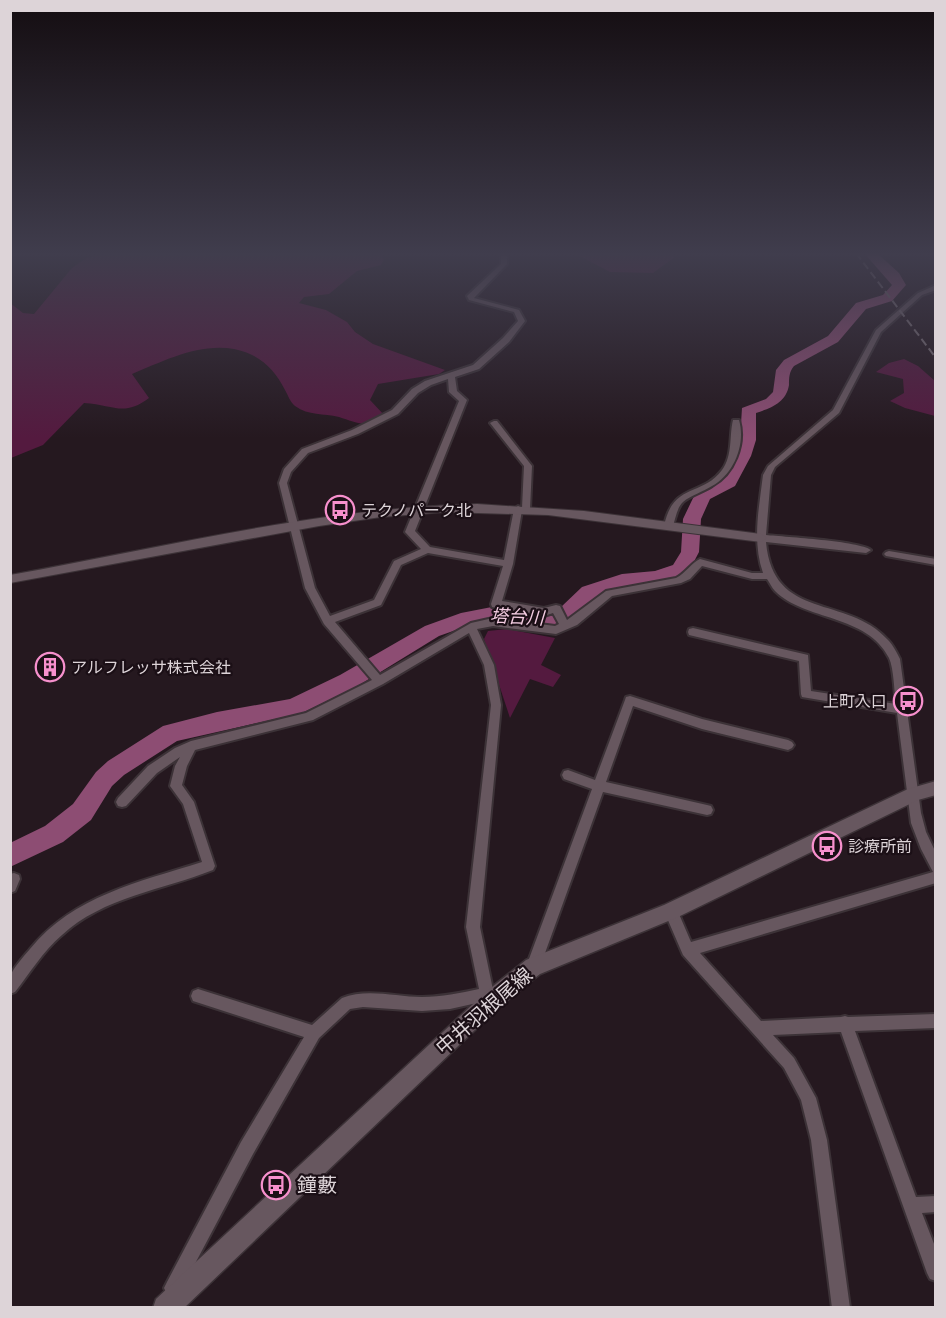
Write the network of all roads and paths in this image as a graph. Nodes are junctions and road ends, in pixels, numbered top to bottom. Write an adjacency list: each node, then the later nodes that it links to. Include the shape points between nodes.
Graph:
1 (519, 315): 3 (street, via 522,321 506,340 476,367)
2 (897, 315): 10 (street, via 878,331 836,411 772,466 767,475)
3 (452, 376): 7 (street, via 453,392 463,400); 8 (street, via 415,391 395,412 305,451 287,471 283,483)
4 (736, 422): 9 (street, via 737,441 721,476 676,502 670,514)
5 (494, 423): 6 (street, via 528,466)
6 (522, 509): 7 (street); 9 (street); 15 (street)
7 (419, 510): 8 (street); 11 (street, via 410,531)
8 (294, 526): 17 (street); 18 (street, via 310,588)
9 (673, 526): 10 (street)
10 (761, 538): 12 (street); 16 (street)
11 (427, 550): 15 (street); 18 (street, via 396,563 378,602)
12 (866, 550)
13 (889, 554): 14 (street)
14 (936, 562)
15 (508, 564): 19 (street, via 496,604 544,612 556,609)
16 (769, 576): 19 (street, via 752,576 700,562 678,581 609,593); 23 (street, via 790,596 860,624 883,641 895,659)
17 (10, 579)
18 (328, 621): 22 (street)
19 (565, 626): 20 (street, via 544,630 493,622)
20 (471, 627): 22 (street); 39 (street, via 489,665 496,705 473,927)
21 (693, 632): 23 (street, via 804,658 806,694)
22 (379, 681): 25 (street, via 309,717)
23 (901, 709): 29 (street)
24 (788, 745): 27 (street, via 702,724 630,700)
25 (191, 746): 30 (street, via 163,758); 37 (street, via 176,786 188,802 209,866 106,900 64,924)
26 (568, 775): 27 (street)
27 (599, 786): 31 (street); 36 (street)
28 (936, 788): 29 (main road, 中井羽根尾線)
29 (914, 794): 32 (street, via 913,810); 34 (main road, 中井羽根尾線)
30 (122, 802)
31 (707, 810)
32 (936, 867)
33 (936, 877): 35 (street)
34 (671, 911): 35 (street); 36 (main road, 中井羽根尾線)
35 (688, 950): 42 (street)
36 (533, 967): 39 (main road, 中井羽根尾線)
37 (10, 987)
38 (198, 996): 43 (street)
39 (490, 996): 43 (street, via 422,1004 363,1000 346,1003); 47 (main road, 中井羽根尾線)
40 (936, 1021): 41 (street)
41 (845, 1023): 42 (street); 45 (street)
42 (756, 1028): 48 (street, via 789,1064 808,1098 819,1140)
43 (314, 1033): 47 (street, via 247,1148)
44 (936, 1204): 45 (street)
45 (913, 1205): 46 (street)
46 (936, 1273)
47 (164, 1308)
48 (841, 1308)

